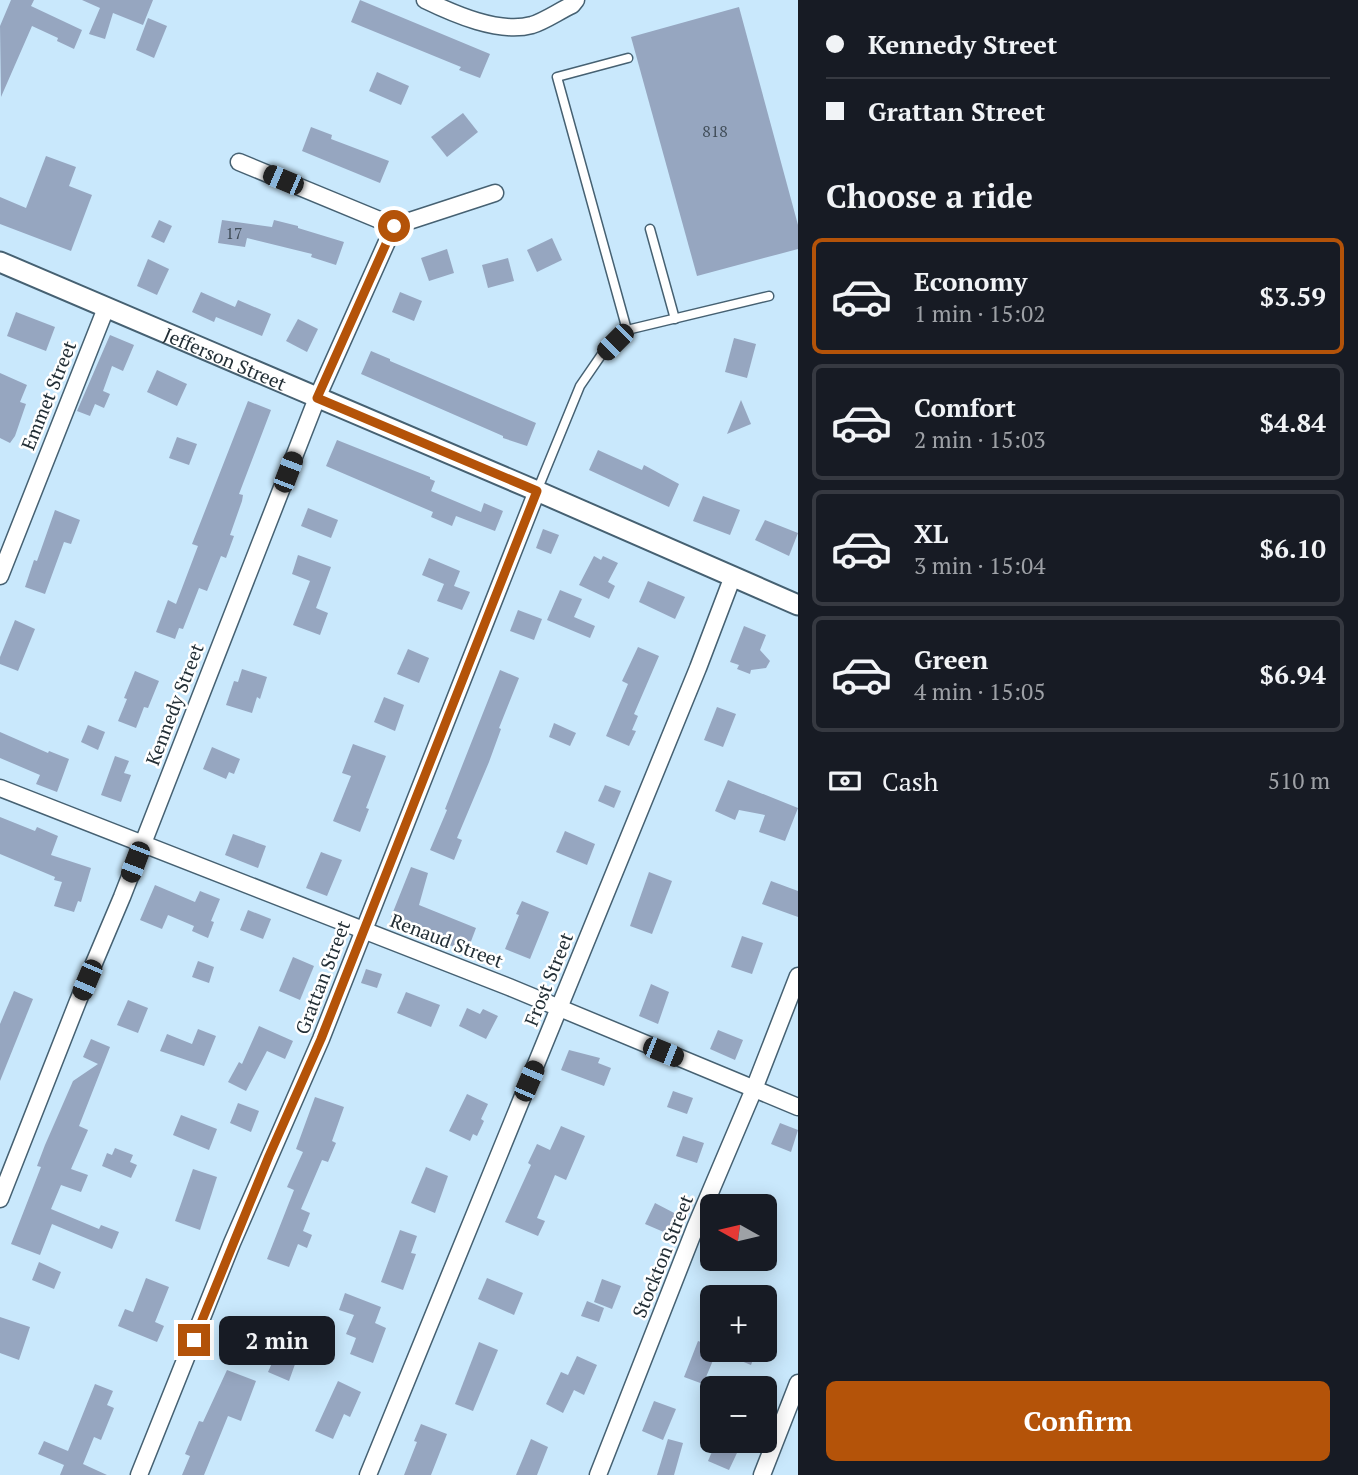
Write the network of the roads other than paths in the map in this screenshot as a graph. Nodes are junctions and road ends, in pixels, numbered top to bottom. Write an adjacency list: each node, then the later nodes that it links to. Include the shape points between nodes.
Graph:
1 (425, 0): 2 (street, via 495,26 530,25)
2 (576, 0)
3 (628, 58): 12 (lane, via 557,77)
4 (239, 162): 6 (street)
5 (495, 193): 6 (street)
6 (394, 226): 13 (street, Kennedy Street)
7 (650, 229): 11 (lane)
8 (0, 262): 10 (street, Jefferson Street)
9 (769, 296): 11 (lane)
10 (106, 308): 13 (street, Jefferson Street); 15 (street, Emmet Street)
11 (675, 320): 12 (lane)
12 (627, 330): 14 (lane, via 602,354 580,386)
13 (317, 398): 14 (street, Jefferson Street); 19 (street, Kennedy Street)
14 (537, 491): 16 (street, Jefferson Street); 20 (street, Grattan Street)
15 (0, 576)
16 (733, 576): 17 (street, Jefferson Street); 22 (street, Frost Street)
17 (798, 605)
18 (0, 788): 19 (street, Renaud Street)
19 (142, 844): 20 (street, Renaud Street); 25 (street, Kennedy Street)
20 (363, 930): 22 (street, Renaud Street); 27 (street, Grattan Street)
21 (798, 975): 23 (street, Stockton Street)
22 (559, 1009): 23 (street, Renaud Street); 28 (street, Frost Street)
23 (754, 1089): 24 (street, Renaud Street); 29 (street, Stockton Street)
24 (798, 1107)
25 (0, 1199)
26 (798, 1383): 30 (street)
27 (139, 1475)
28 (368, 1475)
29 (598, 1475)
30 (762, 1475)

